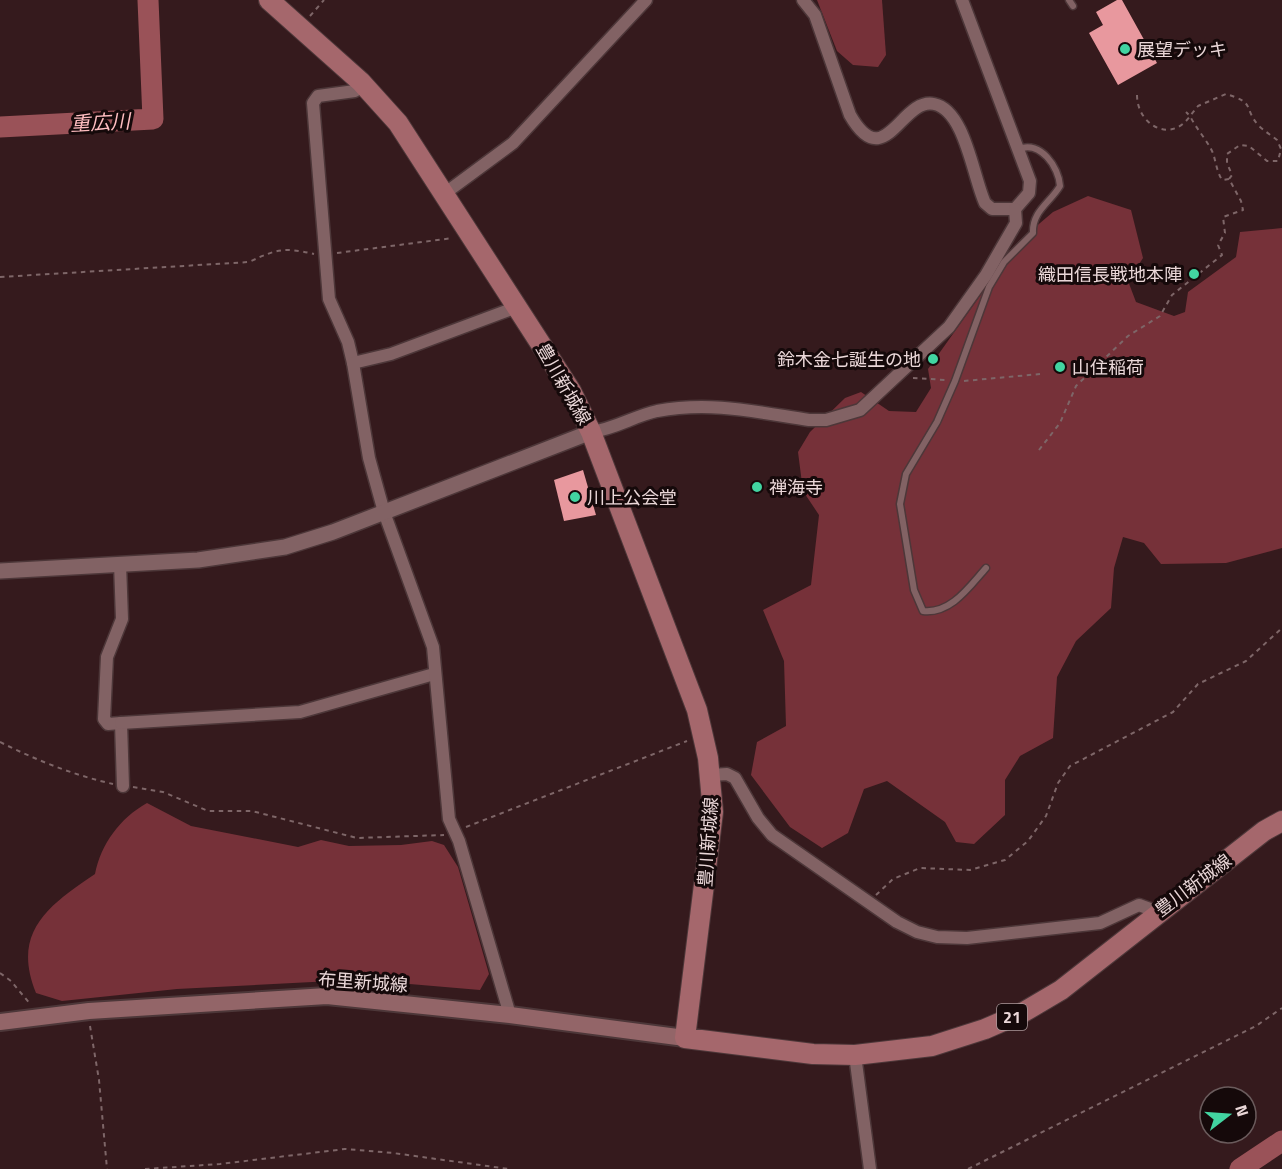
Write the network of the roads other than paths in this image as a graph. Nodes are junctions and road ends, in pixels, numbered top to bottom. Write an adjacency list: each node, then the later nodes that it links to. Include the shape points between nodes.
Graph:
1 (269, 0): 5 (main road, 豊川新城線)
2 (646, 0): 7 (street, via 513,143)
3 (802, 0): 8 (street, via 815,15 857,127 866,135 882,137 919,106 941,105 956,119 985,203 1003,212)
4 (962, 0): 6 (street)
5 (361, 82): 7 (main road, 豊川新城線, via 398,123); 10 (street, via 355,91 318,96 313,103 328,299)
6 (1019, 149): 8 (street, via 1030,181 1029,192); 14 (lane, via 1038,149 1056,168 1060,186 1041,207 1033,233 1004,262 989,287 937,422 906,474 900,504 914,590 923,611 937,612 961,596)
7 (444, 194): 9 (main road, 豊川新城線)
8 (1015, 209): 11 (street, via 1016,223 965,307 949,327 860,410 826,420 809,420 701,405 653,412 607,430)
9 (517, 307): 10 (street, via 391,354); 11 (main road, 豊川新城線)
10 (353, 363): 12 (street, via 369,458)
11 (591, 432): 12 (street); 18 (main road, 豊川新城線, via 673,644 704,735)
12 (384, 512): 13 (street, via 275,549 198,560); 16 (street, via 433,646)
13 (120, 564): 15 (street); 17 (street, via 123,612 107,657 104,719 108,724)
14 (986, 568)
15 (0, 571)
16 (434, 674): 17 (street, via 300,712); 22 (street, via 448,819 459,841)
17 (121, 723): 19 (street)
18 (711, 775): 21 (street, via 735,778 772,835 917,933 967,938 1100,923 1139,905); 24 (main road, 豊川新城線, via 709,862)
19 (123, 786)
20 (1282, 821): 21 (main road, 豊川新城線 / 21)
21 (1158, 912): 25 (main road, 豊川新城線 / 21, via 1061,990 1022,1012 932,1046)
22 (510, 1015): 23 (main road, 布里新城線, via 327,996 89,1011); 24 (main road, 布里新城線)
23 (0, 1022)
24 (685, 1038): 25 (main road, 豊川新城線 / 21, via 813,1054)
25 (855, 1055): 26 (street)
26 (870, 1169)

